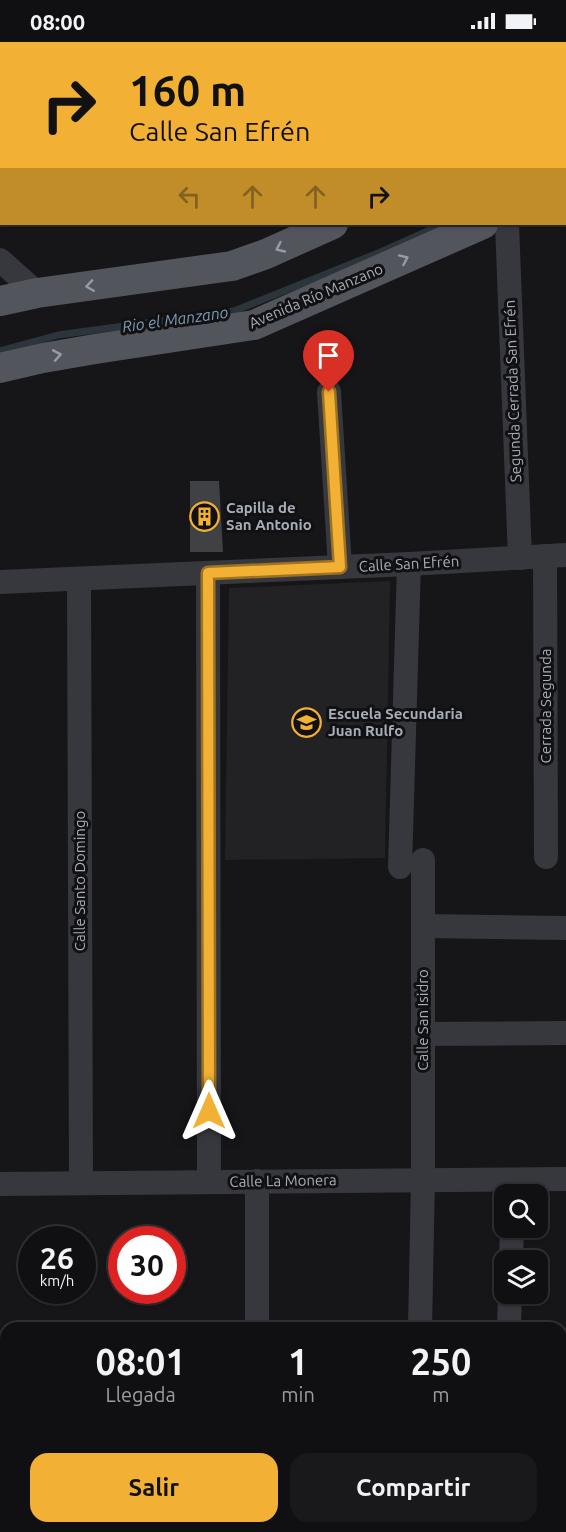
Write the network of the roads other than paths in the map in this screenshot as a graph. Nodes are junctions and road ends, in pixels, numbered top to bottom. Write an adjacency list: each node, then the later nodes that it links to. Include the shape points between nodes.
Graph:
1 (331, 225): 5 (main road, one-way to 5, via 232,266)
2 (481, 225): 7 (main road, Avenida Río Manzano, one-way to 2, via 64,354 254,325)
3 (507, 225): 10 (street, Segunda Cerrada San Efrén)
4 (0, 261): 5 (street)
5 (37, 293): 6 (main road)
6 (0, 301)
7 (0, 368)
8 (329, 392): 12 (street)
9 (556, 555): 10 (street, Calle San Efrén); 16 (street, Cerrada Segunda)
10 (520, 558): 11 (street, Calle San Efrén)
11 (409, 564): 12 (street, Calle San Efrén); 18 (street)
12 (340, 567): 13 (street, Calle San Efrén)
13 (208, 573): 14 (street, Calle San Efrén); 25 (street)
14 (79, 579): 15 (street, Calle San Efrén); 27 (street, Calle Santo Domingo)
15 (0, 582)
16 (546, 856)
17 (423, 860): 19 (street, Calle San Isidro)
18 (400, 867)
19 (424, 926): 20 (street); 22 (street, Calle San Isidro)
20 (566, 928)
21 (566, 1033): 22 (street)
22 (423, 1034): 23 (street, Calle San Isidro)
23 (423, 1179): 26 (street, Calle La Monera); 30 (street, Calle La Monera); 33 (street, Calle San Isidro)
24 (566, 1179): 29 (street, Calle La Monera)
25 (209, 1181): 26 (street, Calle La Monera); 27 (street, Calle La Monera)
26 (257, 1181): 32 (street)
27 (81, 1183): 28 (street, Calle La Monera)
28 (0, 1184)
29 (533, 1184)
30 (494, 1185)
31 (510, 1304): 34 (street)
32 (257, 1322)
33 (420, 1322)
34 (509, 1322)

